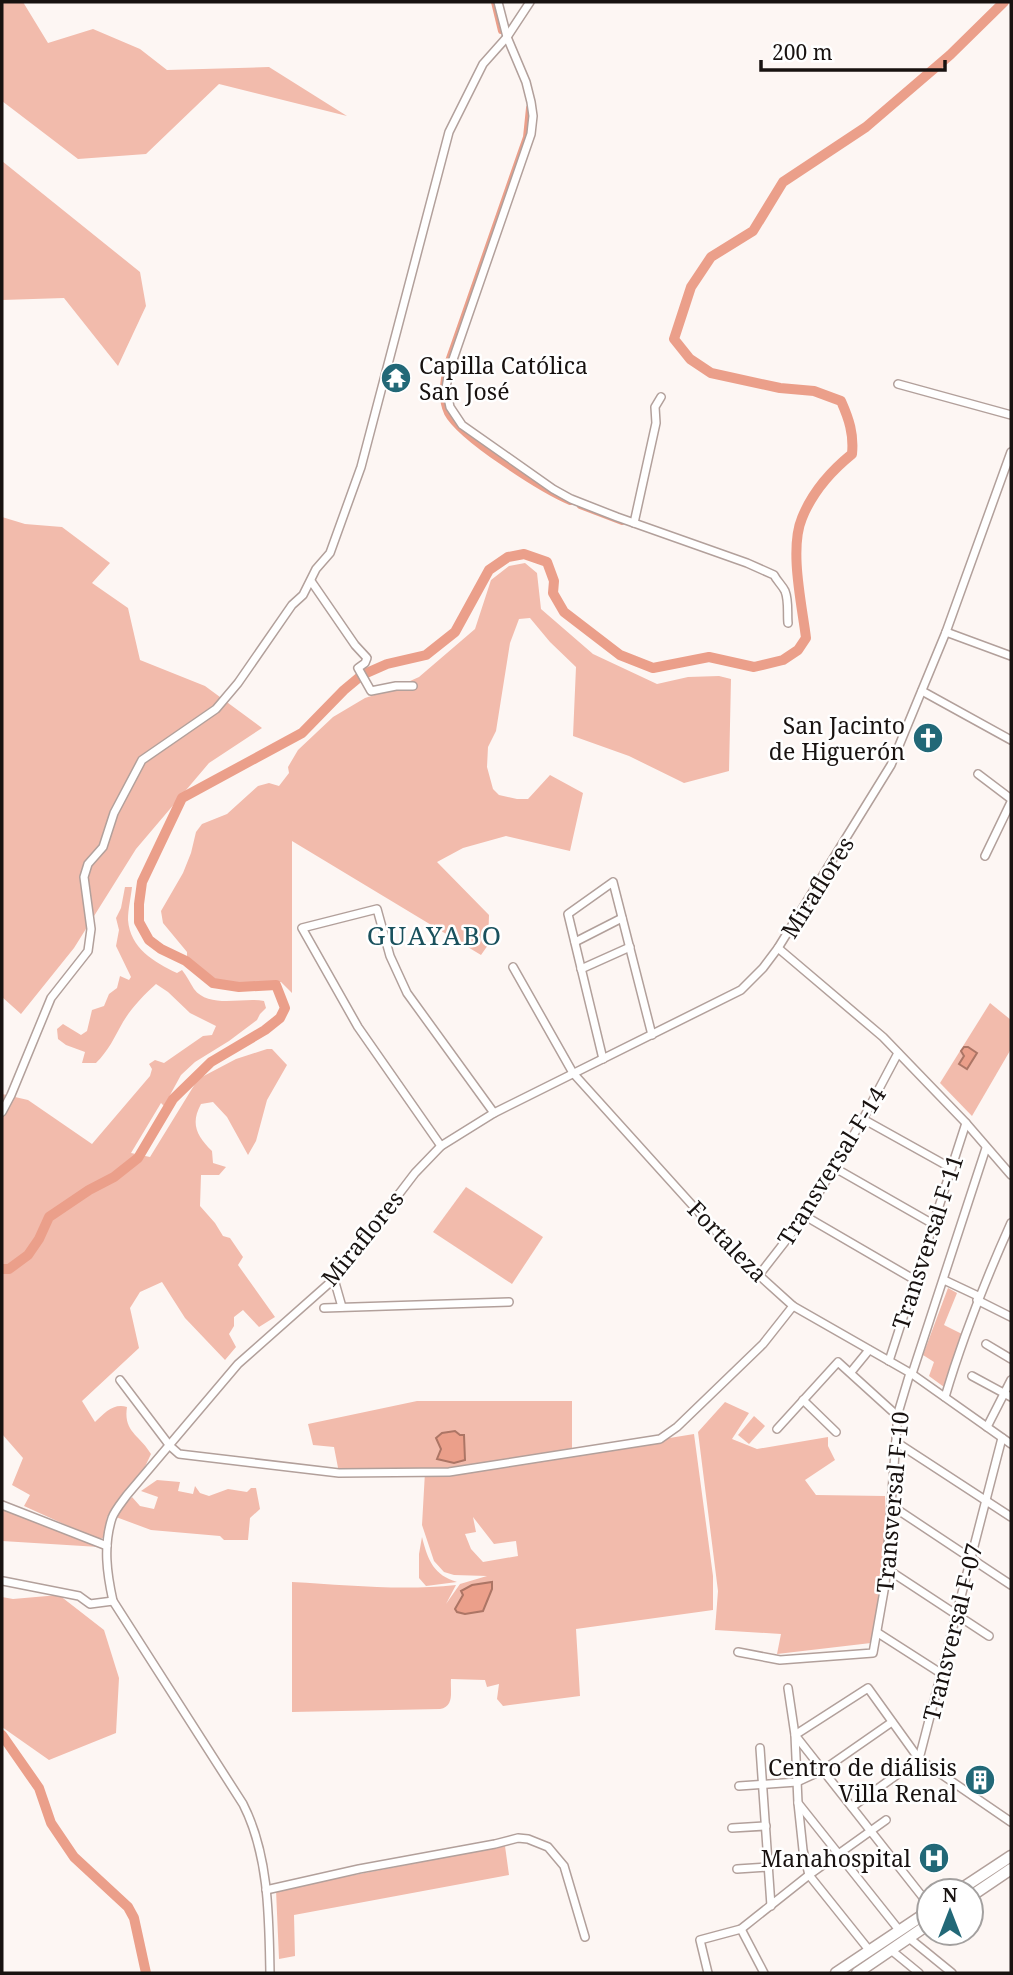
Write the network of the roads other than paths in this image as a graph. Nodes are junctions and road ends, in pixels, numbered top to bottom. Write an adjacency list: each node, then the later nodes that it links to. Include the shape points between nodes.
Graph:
1 (498, 2): 3 (street)
2 (530, 2): 3 (street)
3 (507, 37): 8 (street, via 531,102 531,134 449,371 450,407 477,437 553,489); 9 (street, via 483,64 449,132 361,467 330,552)
4 (898, 384): 6 (street)
5 (662, 397): 8 (street, via 655,407 656,423)
6 (1011, 415)
7 (1011, 452): 11 (street, Miraflores)
8 (634, 523): 10 (street, via 775,575 784,587)
9 (311, 580): 13 (street, via 367,658 358,668 371,691); 29 (street, via 216,709 142,760 114,813 103,847 88,864 84,877 91,929 88,951 51,998)
10 (788, 623)
11 (946, 632): 12 (street); 14 (street, Miraflores)
12 (1011, 656)
13 (413, 686)
14 (922, 691): 15 (street); 22 (street, Miraflores, via 891,765)
15 (1011, 740)
16 (978, 774): 17 (street)
17 (1011, 801): 18 (street)
18 (985, 856)
19 (622, 918): 20 (street); 20 (street, via 613,882 568,914); 21 (street)
20 (575, 942): 24 (street)
21 (630, 947): 24 (street); 25 (street)
22 (778, 948): 25 (street, Miraflores, via 741,990); 26 (street)
23 (513, 967): 28 (street, Fortaleza)
24 (581, 969): 27 (street)
25 (652, 1035): 27 (street, Miraflores)
26 (898, 1053): 31 (street, Transversal F-14); 32 (street)
27 (603, 1059): 28 (street, Miraflores)
28 (573, 1073): 30 (street, Miraflores); 41 (street, Fortaleza)
29 (2, 1112)
30 (494, 1113): 33 (street, Miraflores); 33 (street, via 407,993 390,956 377,909 302,928 364,1036)
31 (863, 1119): 35 (street, Transversal F-14); 36 (street)
32 (966, 1123): 34 (street); 36 (street, Transversal F-11)
33 (441, 1146): 42 (street, Miraflores)
34 (986, 1148): 37 (street); 44 (street, Transversal F-10)
35 (835, 1168): 38 (street, Transversal F-14); 40 (street)
36 (951, 1168): 40 (street, Transversal F-11)
37 (1011, 1175)
38 (805, 1216): 41 (street, Transversal F-14); 43 (street)
39 (1011, 1223): 45 (street)
40 (933, 1224): 43 (street, Transversal F-11)
41 (759, 1275): 47 (street, Fortaleza)
42 (334, 1279): 48 (street); 70 (street, Miraflores, via 254,1347)
43 (915, 1280): 54 (street, Transversal F-11)
44 (944, 1280): 45 (street); 56 (street, Transversal F-10)
45 (977, 1298): 50 (street); 61 (street)
46 (509, 1302): 48 (street)
47 (793, 1306): 52 (street, Fortaleza); 70 (street, via 763,1344 660,1439 468,1471 339,1473 179,1454)
48 (342, 1307): 49 (street)
49 (324, 1308)
50 (1011, 1317)
51 (986, 1344): 53 (street)
52 (869, 1350): 54 (street, Fortaleza); 55 (street)
53 (1011, 1359)
54 (889, 1361): 56 (street, Fortaleza)
55 (851, 1372): 62 (street, via 838,1362); 63 (street)
56 (911, 1374): 61 (street, Fortaleza); 68 (street, Transversal F-10, via 898,1413)
57 (972, 1376): 60 (street)
58 (120, 1380): 70 (street)
59 (1011, 1380): 60 (street)
60 (1008, 1395): 64 (street)
61 (945, 1397): 64 (street, Fortaleza)
62 (803, 1401): 65 (street); 66 (street)
63 (892, 1411)
64 (987, 1427): 67 (street, Fortaleza)
65 (777, 1429)
66 (836, 1432)
67 (1002, 1438): 69 (street, Fortaleza); 71 (street, Transversal F-07)
68 (896, 1442): 71 (street); 73 (street, Transversal F-10)
69 (1011, 1444)
70 (170, 1446): 75 (street, Miraflores, via 112,1516)
71 (986, 1499): 74 (street); 76 (street, Transversal F-07)
72 (2, 1505): 75 (street)
73 (892, 1506): 76 (street); 77 (street, Transversal F-10)
74 (1011, 1517)
75 (107, 1546): 80 (street, Miraflores)
76 (971, 1557): 79 (street); 81 (street, Transversal F-07)
77 (887, 1569): 81 (street); 82 (street, Transversal F-10)
78 (3, 1581): 80 (street, via 79,1596 90,1604)
79 (1011, 1585)
80 (113, 1601): 110 (street, Miraflores, via 243,1804 256,1837)
81 (957, 1615): 83 (street); 85 (street, Transversal F-07)
82 (878, 1633): 84 (street, via 873,1653 780,1660); 85 (street)
83 (989, 1636)
84 (738, 1651)
85 (942, 1674): 90 (street, Transversal F-07)
86 (788, 1688): 88 (street)
87 (891, 1722): 88 (street, via 868,1688); 90 (street); 91 (street)
88 (795, 1735): 91 (street); 92 (street)
89 (760, 1748): 93 (street)
90 (919, 1759): 96 (street); 98 (street)
91 (823, 1770): 92 (street); 96 (street)
92 (797, 1782): 93 (street); 95 (street)
93 (763, 1784): 94 (street); 99 (street)
94 (739, 1786)
95 (799, 1803): 102 (street); 107 (street)
96 (852, 1807): 101 (street)
97 (886, 1820): 101 (street)
98 (1011, 1822)
99 (766, 1826): 100 (street); 104 (street)
100 (732, 1828)
101 (870, 1832): 102 (street); 111 (street)
102 (839, 1854): 107 (street); 115 (street)
103 (1011, 1856): 108 (main road)
104 (769, 1867): 105 (street); 112 (street)
105 (737, 1869)
106 (1011, 1869): 109 (main road)
107 (809, 1875): 112 (street); 119 (street)
108 (979, 1877)
109 (985, 1887)
110 (266, 1890): 117 (street, via 528,1839 548,1847 564,1866); 121 (street, Miraflores)
111 (915, 1899)
112 (771, 1906): 114 (street)
113 (915, 1923): 115 (main road)
114 (741, 1929): 122 (street, via 699,1940); 123 (street)
115 (899, 1930): 119 (main road)
116 (915, 1931): 118 (main road)
117 (585, 1937)
118 (909, 1938): 120 (main road); 127 (street)
119 (869, 1950): 124 (main road)
120 (891, 1950): 125 (main road); 126 (street)
121 (270, 1973)
122 (708, 1973)
123 (764, 1973)
124 (836, 1973)
125 (858, 1973)
126 (919, 1973)
127 (952, 1973)

